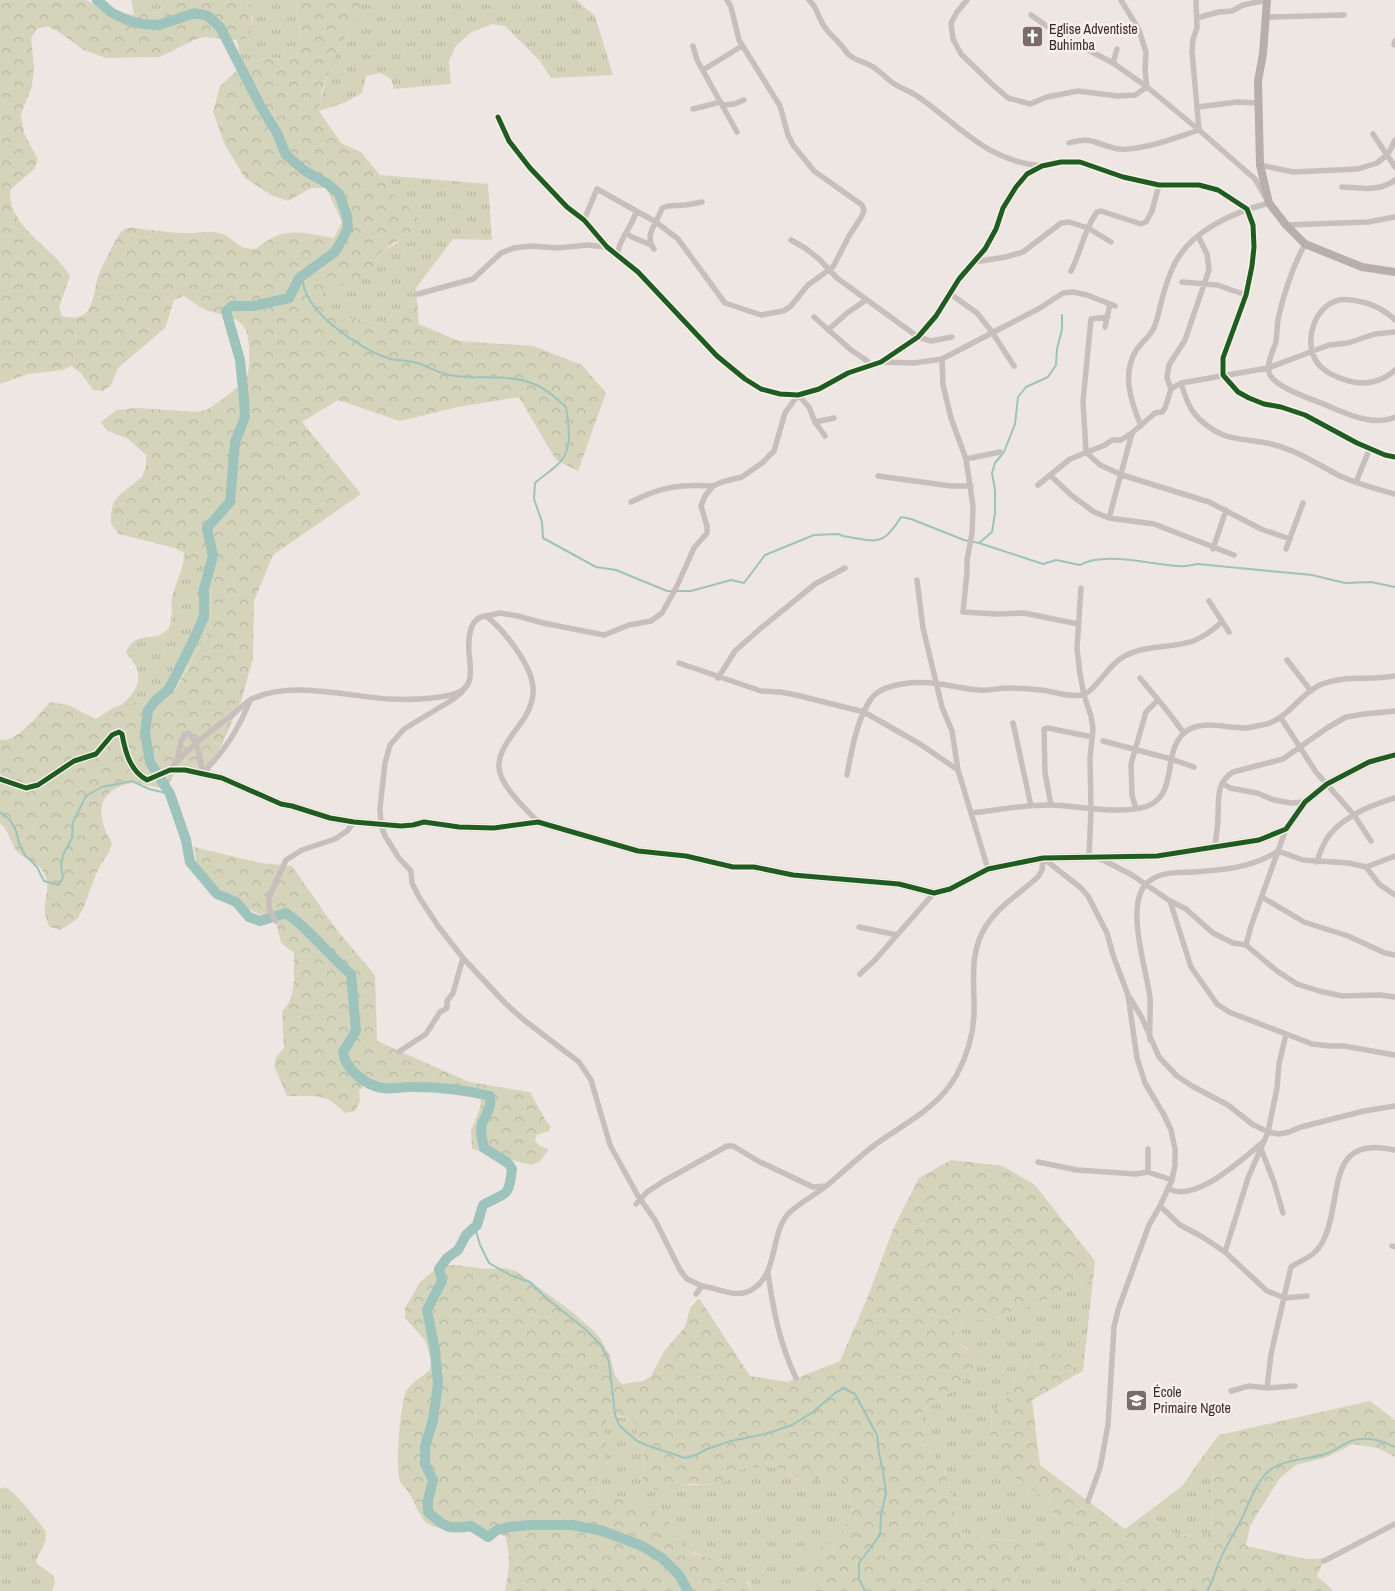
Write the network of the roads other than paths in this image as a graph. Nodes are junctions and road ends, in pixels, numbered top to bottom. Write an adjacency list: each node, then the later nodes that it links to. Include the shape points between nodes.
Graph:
1 (727, 0): 15 (street)
2 (809, 0): 33 (street, via 832,37 858,61 876,68 990,151 1025,165)
3 (967, 0): 19 (street, via 951,23 952,39 961,54 1008,98 1030,104 1078,91 1118,96 1135,95)
4 (1121, 0): 19 (street, via 1139,30 1146,52)
5 (1196, 0): 11 (street)
6 (1267, 0): 7 (street); 10 (street)
7 (1248, 2): 11 (street, via 1232,12)
8 (1031, 15): 17 (street, via 1058,34)
9 (1344, 16): 10 (street)
10 (1267, 17): 22 (street)
11 (1198, 18): 23 (street, via 1192,51)
12 (1395, 41): 13 (street)
13 (1394, 45)
14 (693, 46): 18 (street)
15 (742, 46): 18 (street); 55 (street, via 780,106 788,135 806,163 862,205 864,210)
16 (1117, 48): 17 (street)
17 (1113, 63): 19 (street)
18 (703, 70): 21 (street)
19 (1147, 88): 26 (street)
20 (744, 100): 21 (street, via 734,104)
21 (722, 103): 24 (street); 27 (street)
22 (1258, 103): 23 (street); 32 (street)
23 (1198, 107): 26 (street)
24 (693, 109)
25 (498, 117): 43 (street, via 509,140 530,168)
26 (1199, 130): 30 (street, via 1163,142 1120,149 1092,140); 39 (street, via 1255,180)
27 (737, 132)
28 (1373, 134): 31 (street)
29 (1395, 140): 31 (street)
30 (1069, 142)
31 (1388, 154): 32 (street, via 1377,163 1358,169 1331,172 1293,172); 34 (street)
32 (1260, 165): 39 (street)
33 (1042, 166): 36 (street, via 1080,162); 54 (street, via 1027,174 1016,186 1002,208 996,229 985,249)
34 (1395, 167)
35 (1395, 180): 37 (street, via 1378,188)
36 (1159, 185): 40 (street, via 1199,185 1218,190); 46 (street, via 1146,222 1141,224 1101,211 1097,212)
37 (1342, 187)
38 (702, 202): 44 (street, via 664,207)
39 (1269, 203): 40 (street); 45 (street)
40 (1247, 209): 48 (street); 62 (street, via 1253,225 1254,247)
41 (636, 212): 43 (street, via 597,189); 44 (street); 47 (street)
42 (1395, 217): 45 (street, via 1368,222)
43 (584, 220): 52 (street)
44 (656, 222): 47 (street, via 650,235 653,247); 55 (street, via 678,239 725,302 761,315 790,307 808,286)
45 (1286, 225): 51 (street)
46 (1088, 228): 50 (street); 54 (street, via 1061,223 1023,252); 56 (street)
47 (626, 233): 53 (street)
48 (1198, 236): 59 (street, via 1209,261); 87 (street, via 1176,260 1155,325 1131,361 1128,385)
49 (791, 240): 55 (street)
50 (1111, 242)
51 (1305, 244): 57 (street, via 1362,267); 78 (street, via 1286,288)
52 (607, 247): 53 (street); 61 (street, via 514,248 501,253 473,279)
53 (617, 254): 83 (street, via 745,379 761,389)
54 (974, 262): 60 (street)
55 (830, 270): 63 (street)
56 (1071, 271)
57 (1395, 272)
58 (1182, 282): 59 (street)
59 (1205, 284): 62 (street); 82 (street, via 1185,340 1169,365 1166,378)
60 (949, 293): 69 (street, via 977,313); 71 (street, via 936,316)
61 (418, 294)
62 (1246, 295): 80 (street, via 1223,358)
63 (866, 300): 68 (street); 71 (street)
64 (814, 317): 68 (street)
65 (1108, 317): 67 (street); 69 (street, via 1112,305 1073,292 1064,293); 92 (street, via 1091,320 1083,401)
66 (1395, 320): 73 (street, via 1372,304 1339,300 1326,307 1316,320)
67 (1105, 327)
68 (828, 330): 76 (street)
69 (992, 332): 74 (street); 77 (street)
70 (1395, 332): 73 (street)
71 (918, 337): 72 (street, via 931,341); 75 (street)
72 (952, 337)
73 (1311, 350): 78 (street); 79 (street, via 1326,371 1340,379 1368,383 1388,377)
74 (942, 359): 75 (street, via 914,363); 94 (street, via 947,402)
75 (881, 362): 76 (street)
76 (871, 366): 83 (street)
77 (1014, 366)
78 (1268, 368): 80 (street); 84 (street, via 1269,374 1281,385 1339,410 1380,421)
79 (1395, 370)
80 (1223, 375): 81 (street); 90 (street, via 1238,392 1249,398 1305,415)
81 (1181, 383): 82 (street); 98 (street, via 1188,405 1197,419 1214,431 1246,441 1292,449)
82 (1171, 389): 87 (street, via 1162,412)
83 (798, 396): 86 (street, via 809,407); 100 (street, via 785,413 774,451 742,477)
84 (1395, 417)
85 (834, 418): 86 (street)
86 (815, 422): 89 (street)
87 (1141, 426): 88 (street)
88 (1132, 432): 92 (street, via 1121,440 1112,440); 95 (street)
89 (825, 436)
90 (1370, 448): 93 (street); 98 (street)
91 (1000, 452): 94 (street)
92 (1086, 452): 95 (street, via 1100,465); 96 (street, via 1070,459)
93 (1395, 457)
94 (966, 459): 101 (street)
95 (1122, 474): 105 (street); 106 (street)
96 (1050, 475): 99 (street); 106 (street, via 1084,506)
97 (878, 476): 101 (street)
98 (1356, 482): 102 (street)
99 (1038, 484)
100 (713, 486): 103 (street, via 672,486); 115 (street, via 701,506 707,533 694,548 662,613 650,621 629,624 604,636 518,616 500,613)
101 (971, 486): 117 (street, via 972,537 963,612 1024,613)
102 (1395, 494)
103 (631, 502)
104 (1303, 503): 107 (street)
105 (1226, 510): 107 (street, via 1261,529); 108 (street)
106 (1109, 518): 108 (street, via 1154,524)
107 (1290, 539): 109 (street)
108 (1213, 549): 110 (street)
109 (1286, 549)
110 (1234, 556)
111 (845, 568): 122 (street, via 815,584 761,628 735,651)
112 (918, 580): 124 (street, via 923,628)
113 (1080, 588): 117 (street)
114 (1209, 601): 116 (street)
115 (486, 616): 126 (street, via 475,619 472,627 471,675); 160 (street, via 502,630 531,676 532,701 505,747 498,768 502,779)
116 (1222, 622): 118 (street); 127 (street, via 1193,641 1123,656)
117 (1078, 624): 127 (street, via 1077,648)
118 (1229, 632)
119 (1286, 660): 125 (street)
120 (679, 663): 122 (street)
121 (1395, 676): 125 (street, via 1336,680)
122 (718, 678): 131 (street, via 761,691 796,695)
123 (1140, 678): 129 (street)
124 (937, 683): 127 (street, via 980,690 1006,688); 131 (street, via 902,684 883,689 871,698); 145 (street, via 952,731)
125 (1312, 691): 132 (street)
126 (462, 692): 128 (street, via 391,699 295,690); 161 (street, via 404,729 390,745 384,772)
127 (1084, 695): 135 (street, via 1091,716)
128 (250, 700): 137 (street); 146 (street, via 235,734)
129 (1158, 700): 134 (street); 138 (street, via 1146,712)
130 (1395, 711): 139 (street, via 1346,717)
131 (864, 712): 145 (street); 147 (street)
132 (1281, 718): 134 (street, via 1246,728 1198,726); 139 (street)
133 (1013, 723): 154 (street)
134 (1184, 733): 141 (street)
135 (1092, 737): 153 (street, via 1044,729 1045,773); 155 (street)
136 (1103, 741): 138 (street)
137 (196, 744): 142 (street); 142 (street, via 188,733 185,734); 146 (street)
138 (1135, 748): 141 (street); 156 (street, via 1131,778)
139 (1300, 748): 149 (street, via 1283,759 1233,772); 150 (street)
140 (1395, 755): 150 (street, via 1369,762)
141 (1171, 758): 143 (street); 156 (street, via 1162,794 1151,804)
142 (177, 761): 144 (street)
143 (1194, 767)
144 (170, 770): 146 (street); 148 (street, via 147,780 136,772 119,732 112,735 96,754 74,761 38,785 26,788)
145 (958, 770): 157 (street)
146 (202, 773): 159 (street, via 222,778 281,804)
147 (848, 776)
148 (0, 779)
149 (1222, 783): 152 (street, via 1274,800); 164 (street)
150 (1327, 784): 152 (street); 158 (street)
151 (1395, 798): 158 (street)
152 (1305, 802): 162 (street)
153 (1051, 805): 154 (street); 155 (street)
154 (1031, 806): 157 (street)
155 (1091, 809): 156 (street); 166 (street)
156 (1136, 809)
157 (970, 813): 171 (street)
158 (1354, 815): 163 (street); 169 (street, via 1326,839)
159 (354, 822): 161 (street); 177 (street, via 335,839 302,850 286,860 269,897 269,908)
160 (538, 822): 161 (street, via 494,828 424,822); 173 (street, via 638,851 686,856 733,867 754,866 803,876 899,884)
161 (381, 825): 182 (street, via 394,851 411,871 412,883 419,897)
162 (1286, 829): 164 (street, via 1259,840); 165 (street)
163 (1371, 841)
164 (1215, 847): 166 (street, via 1157,856)
165 (1278, 851): 169 (street, via 1296,859); 172 (street, via 1231,870 1167,873); 175 (street)
166 (1089, 856): 168 (street); 172 (street, via 1118,867)
167 (1395, 856): 170 (street)
168 (1043, 858): 171 (street); 184 (street, via 1088,896 1107,932); 201 (street, via 1038,877 997,912 977,944 972,977 972,1032 955,1078 931,1106 872,1147)
169 (1317, 862): 170 (street)
170 (1366, 867): 174 (street, via 1380,884)
171 (988, 869): 173 (street, via 950,889)
172 (1145, 884): 176 (street); 187 (street, via 1137,909 1150,1000)
173 (934, 893): 179 (street)
174 (1395, 895)
175 (1262, 897): 180 (street); 181 (street, via 1304,922)
176 (1170, 901): 180 (street, via 1186,909 1222,939); 186 (street, via 1191,967 1217,1004 1229,1012)
177 (276, 921)
178 (859, 927): 179 (street)
179 (897, 935): 183 (street)
180 (1246, 945): 185 (street, via 1297,984 1342,996)
181 (1395, 955)
182 (463, 958): 188 (street, via 446,1008 426,1034); 193 (street, via 518,1014 579,1062 595,1089)
183 (860, 974)
184 (1128, 995): 187 (street); 200 (street, via 1137,1058 1145,1083 1171,1130 1175,1149)
185 (1395, 997)
186 (1286, 1034): 189 (street, via 1312,1044); 191 (street)
187 (1150, 1040): 191 (street, via 1159,1058 1177,1076)
188 (400, 1051)
189 (1395, 1055)
190 (1395, 1106): 191 (street, via 1364,1111 1289,1132)
191 (1268, 1132): 192 (street)
192 (1264, 1142): 195 (street); 202 (street, via 1207,1184 1182,1192)
193 (610, 1145): 197 (street); 203 (street)
194 (1148, 1149): 199 (street)
195 (1261, 1149): 205 (street); 206 (street, via 1248,1178)
196 (1395, 1150): 211 (street, via 1363,1147 1350,1155 1342,1167 1334,1192 1332,1218 1322,1242 1311,1256 1291,1268)
197 (608, 1152)
198 (1038, 1162): 199 (street, via 1077,1170)
199 (1148, 1172): 200 (street)
200 (1172, 1180): 202 (street)
201 (826, 1186): 203 (street, via 813,1187 733,1146 727,1146 664,1181); 207 (street, via 788,1214 777,1238)
202 (1168, 1188): 204 (street)
203 (638, 1202): 208 (street, via 654,1220 680,1270 688,1279)
204 (1160, 1206): 206 (street, via 1180,1225); 216 (street, via 1148,1225 1118,1310 1114,1327 1108,1425 1100,1468)
205 (1283, 1214)
206 (1225, 1252): 211 (street, via 1267,1291)
207 (768, 1273): 208 (street, via 752,1290 739,1294); 212 (street, via 778,1330)
208 (702, 1286): 209 (street)
209 (696, 1294)
210 (1307, 1296): 211 (street)
211 (1285, 1298): 214 (street, via 1271,1354)
212 (796, 1378)
213 (1295, 1386): 214 (street)
214 (1267, 1388): 215 (street, via 1249,1386)
215 (1231, 1391)
216 (1088, 1501)
217 (1395, 1524): 218 (street)
218 (1324, 1561)

